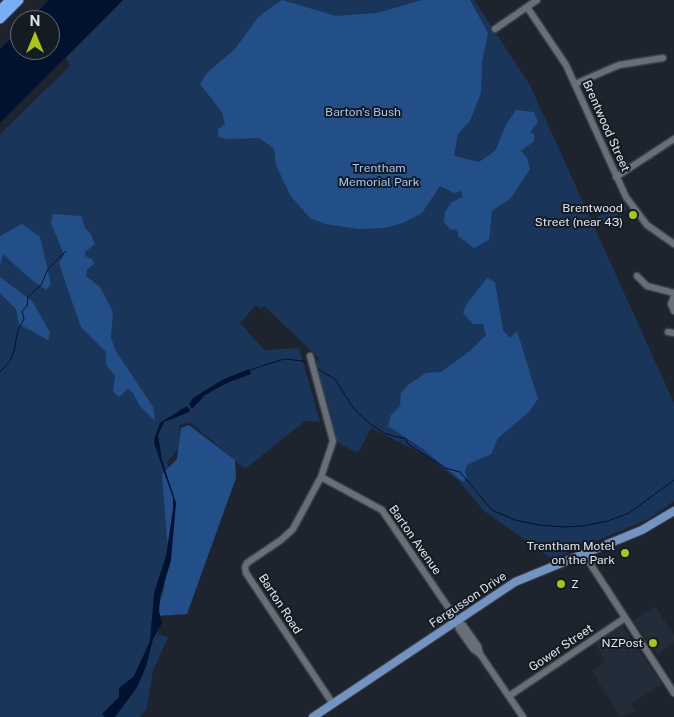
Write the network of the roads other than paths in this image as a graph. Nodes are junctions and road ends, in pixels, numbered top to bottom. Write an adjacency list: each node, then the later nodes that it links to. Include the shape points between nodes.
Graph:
1 (10, 0): 5 (highway)
2 (19, 0): 6 (highway)
3 (537, 0): 4 (street)
4 (527, 7): 7 (street); 9 (street, Brentwood Street)
5 (0, 10)
6 (0, 19)
7 (495, 29)
8 (663, 58): 9 (street, via 619,65)
9 (575, 84): 11 (street, Brentwood Street)
10 (674, 139): 11 (street)
11 (616, 177): 12 (street, Brentwood Street, via 640,217 651,229)
12 (674, 244)
13 (637, 276): 14 (street, via 647,286)
14 (674, 294): 15 (street, via 671,304)
15 (674, 311)
16 (310, 356): 17 (street, via 333,441)
17 (321, 477): 21 (street, Barton Avenue, via 382,510); 26 (street, Barton Road, via 293,529 245,567)
18 (674, 511): 19 (main road, Fergusson Drive, via 642,530)
19 (584, 554): 20 (street); 21 (main road, Fergusson Drive, via 516,582)
20 (625, 618): 22 (street); 25 (street, Gower Street)
21 (457, 621): 25 (street, Barton Avenue, via 478,646 480,654); 26 (main road, Fergusson Drive)
22 (668, 683): 23 (street); 24 (street)
23 (674, 688)
24 (674, 693)
25 (510, 696): 28 (street, Barton Avenue)
26 (333, 704): 27 (main road, Fergusson Drive)
27 (313, 717)
28 (523, 717)

